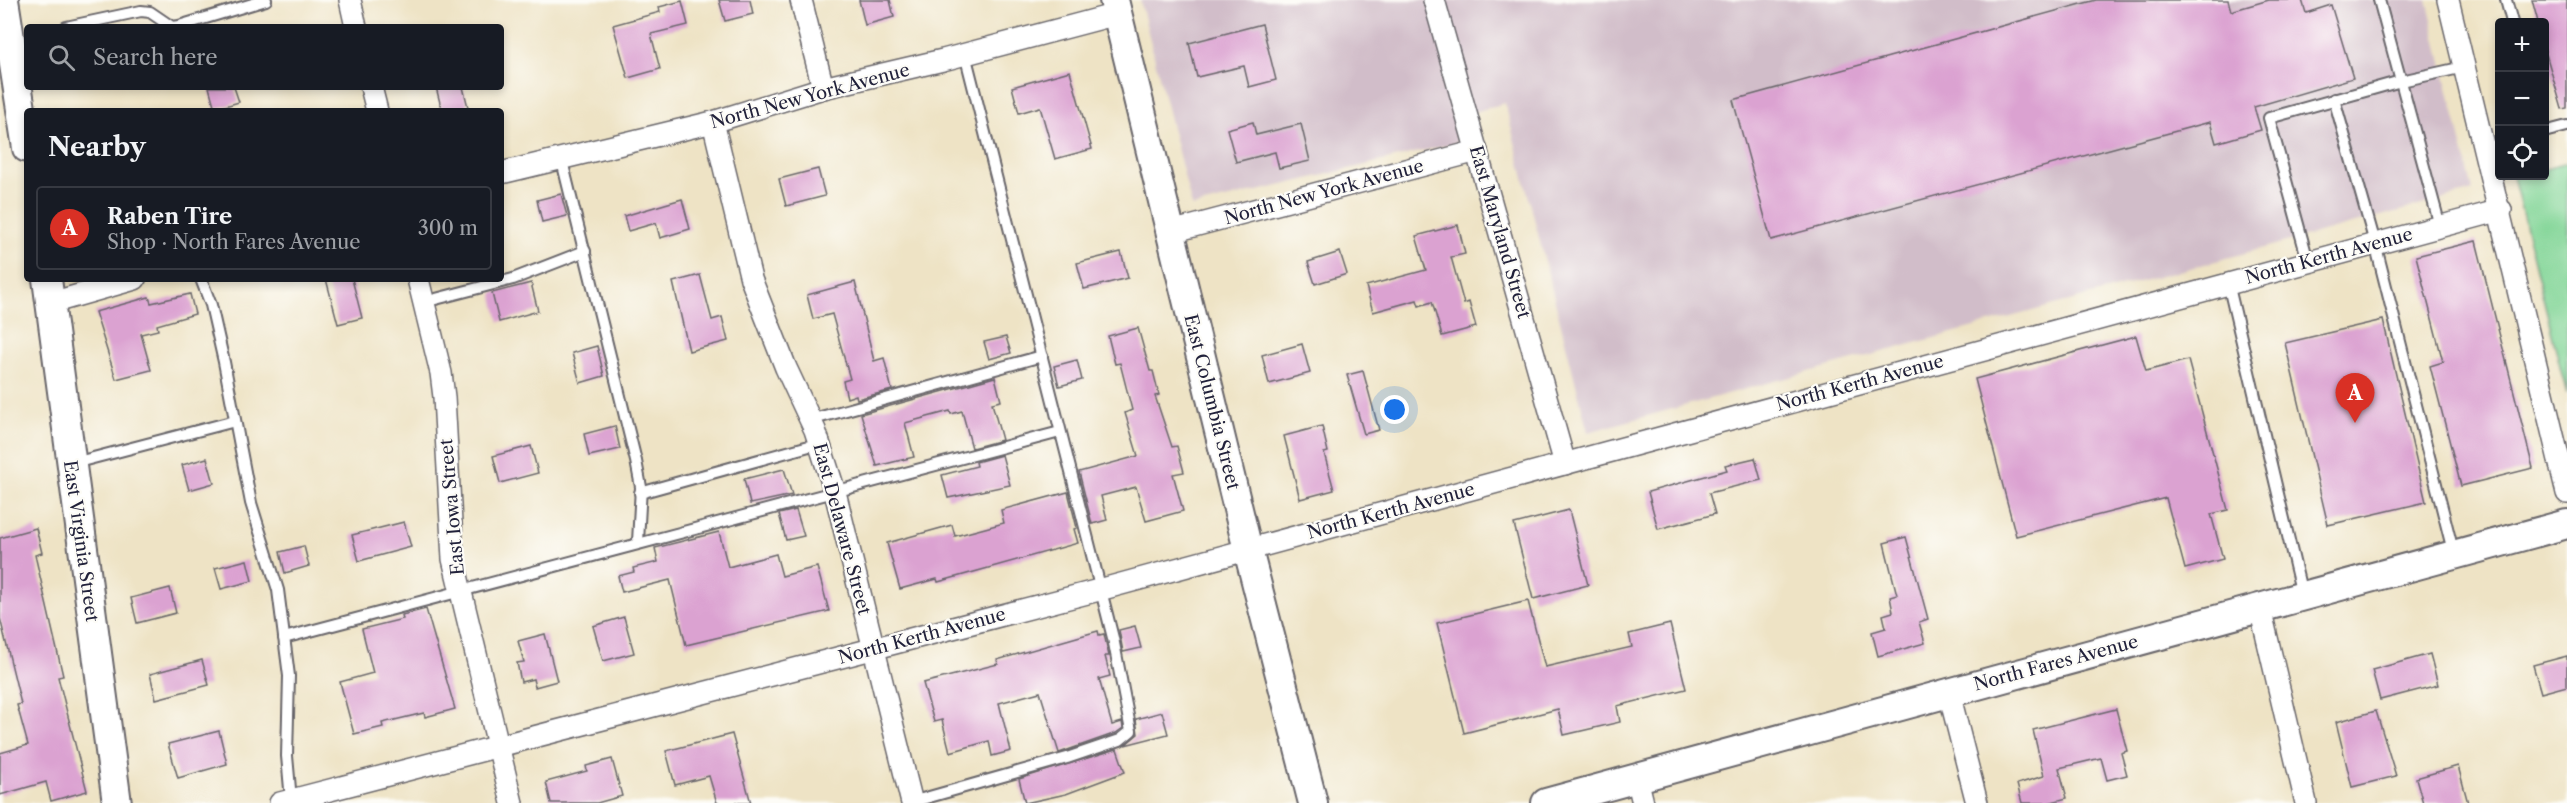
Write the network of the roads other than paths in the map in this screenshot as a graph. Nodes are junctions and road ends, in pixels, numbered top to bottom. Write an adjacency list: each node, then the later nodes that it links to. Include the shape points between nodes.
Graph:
1 (4, 0): 22 (main road, via 15,39)
2 (266, 0): 13 (lane)
3 (350, 0): 14 (street)
4 (801, 0): 18 (street)
5 (1434, 0): 27 (street, East Maryland Street)
6 (2379, 0): 17 (lane)
7 (2448, 0): 16 (street)
8 (2506, 0): 10 (lane)
9 (1115, 7): 15 (street, North New York Avenue); 32 (main road, East Columbia Street)
10 (2511, 18)
11 (79, 24): 12 (lane, via 134,11 150,12)
12 (165, 24)
13 (186, 24)
14 (355, 24)
15 (965, 54): 18 (street, North New York Avenue); 44 (lane)
16 (2464, 67): 17 (lane); 26 (street)
17 (2400, 81): 20 (lane); 31 (lane)
18 (823, 88): 23 (street, North New York Avenue)
19 (372, 90): 21 (street)
20 (2334, 99): 33 (lane); 35 (lane, via 2269,118)
21 (376, 108)
22 (24, 121)
23 (713, 122): 28 (street, North New York Avenue); 45 (street, East Delaware Street, via 755,290)
24 (2567, 126): 25 (lane)
25 (2549, 131)
26 (2492, 146): 30 (street)
27 (1477, 151): 32 (street, North New York Avenue); 50 (street, East Maryland Street)
28 (561, 157): 29 (street, North New York Avenue); 34 (lane)
29 (504, 172)
30 (2500, 210): 31 (street, North Kerth Avenue); 53 (street)
31 (2439, 226): 33 (street, North Kerth Avenue)
32 (1171, 232): 56 (main road, East Columbia Street)
33 (2375, 243): 35 (street, North Kerth Avenue); 57 (lane)
34 (585, 252): 36 (lane); 52 (lane, via 636,461)
35 (2308, 261): 41 (street, North Kerth Avenue)
36 (504, 281)
37 (114, 282): 42 (street)
38 (202, 282): 46 (lane, via 211,305)
39 (419, 282): 43 (street, East Iowa Street)
40 (501, 282): 43 (lane)
41 (2228, 283): 50 (street, North Kerth Avenue); 60 (lane)
42 (49, 291): 49 (main road, East Virginia Street)
43 (424, 302): 58 (street, East Iowa Street, via 444,397 453,559)
44 (1042, 356): 45 (lane); 47 (lane)
45 (810, 420): 48 (street, East Delaware Street)
46 (235, 421): 49 (lane); 62 (lane, via 250,503 279,590)
47 (1060, 432): 51 (lane); 59 (lane)
48 (820, 443): 51 (street, East Delaware Street); 52 (lane)
49 (71, 464): 68 (main road, East Virginia Street)
50 (1565, 464): 56 (street, North Kerth Avenue)
51 (835, 492): 55 (lane); 63 (street, East Delaware Street)
52 (640, 493): 55 (lane)
53 (2567, 493)
54 (2567, 524): 57 (main road, North Fares Avenue)
55 (638, 542): 58 (lane)
56 (1248, 550): 59 (street, North Kerth Avenue); 71 (main road, East Columbia Street)
57 (2454, 555): 60 (main road, North Fares Avenue)
58 (460, 590): 62 (lane); 65 (street, East Iowa Street)
59 (1099, 590): 63 (street, North Kerth Avenue); 70 (lane, via 1113,638 1131,731 1120,740 1067,758)
60 (2302, 596): 61 (main road, North Fares Avenue)
61 (2260, 608): 64 (main road, North Fares Avenue); 74 (street)
62 (284, 638): 67 (lane, via 289,676)
63 (873, 648): 65 (street, North Kerth Avenue); 70 (street, East Delaware Street)
64 (1949, 693): 66 (main road, North Fares Avenue); 73 (street)
65 (498, 746): 67 (street, North Kerth Avenue); 69 (street, East Iowa Street)
66 (1640, 790): 72 (main road, North Fares Avenue)
67 (284, 802)
68 (117, 803)
69 (512, 803)
70 (910, 803)
71 (1313, 803)
72 (1546, 803)
73 (1977, 803)
74 (2306, 803)

